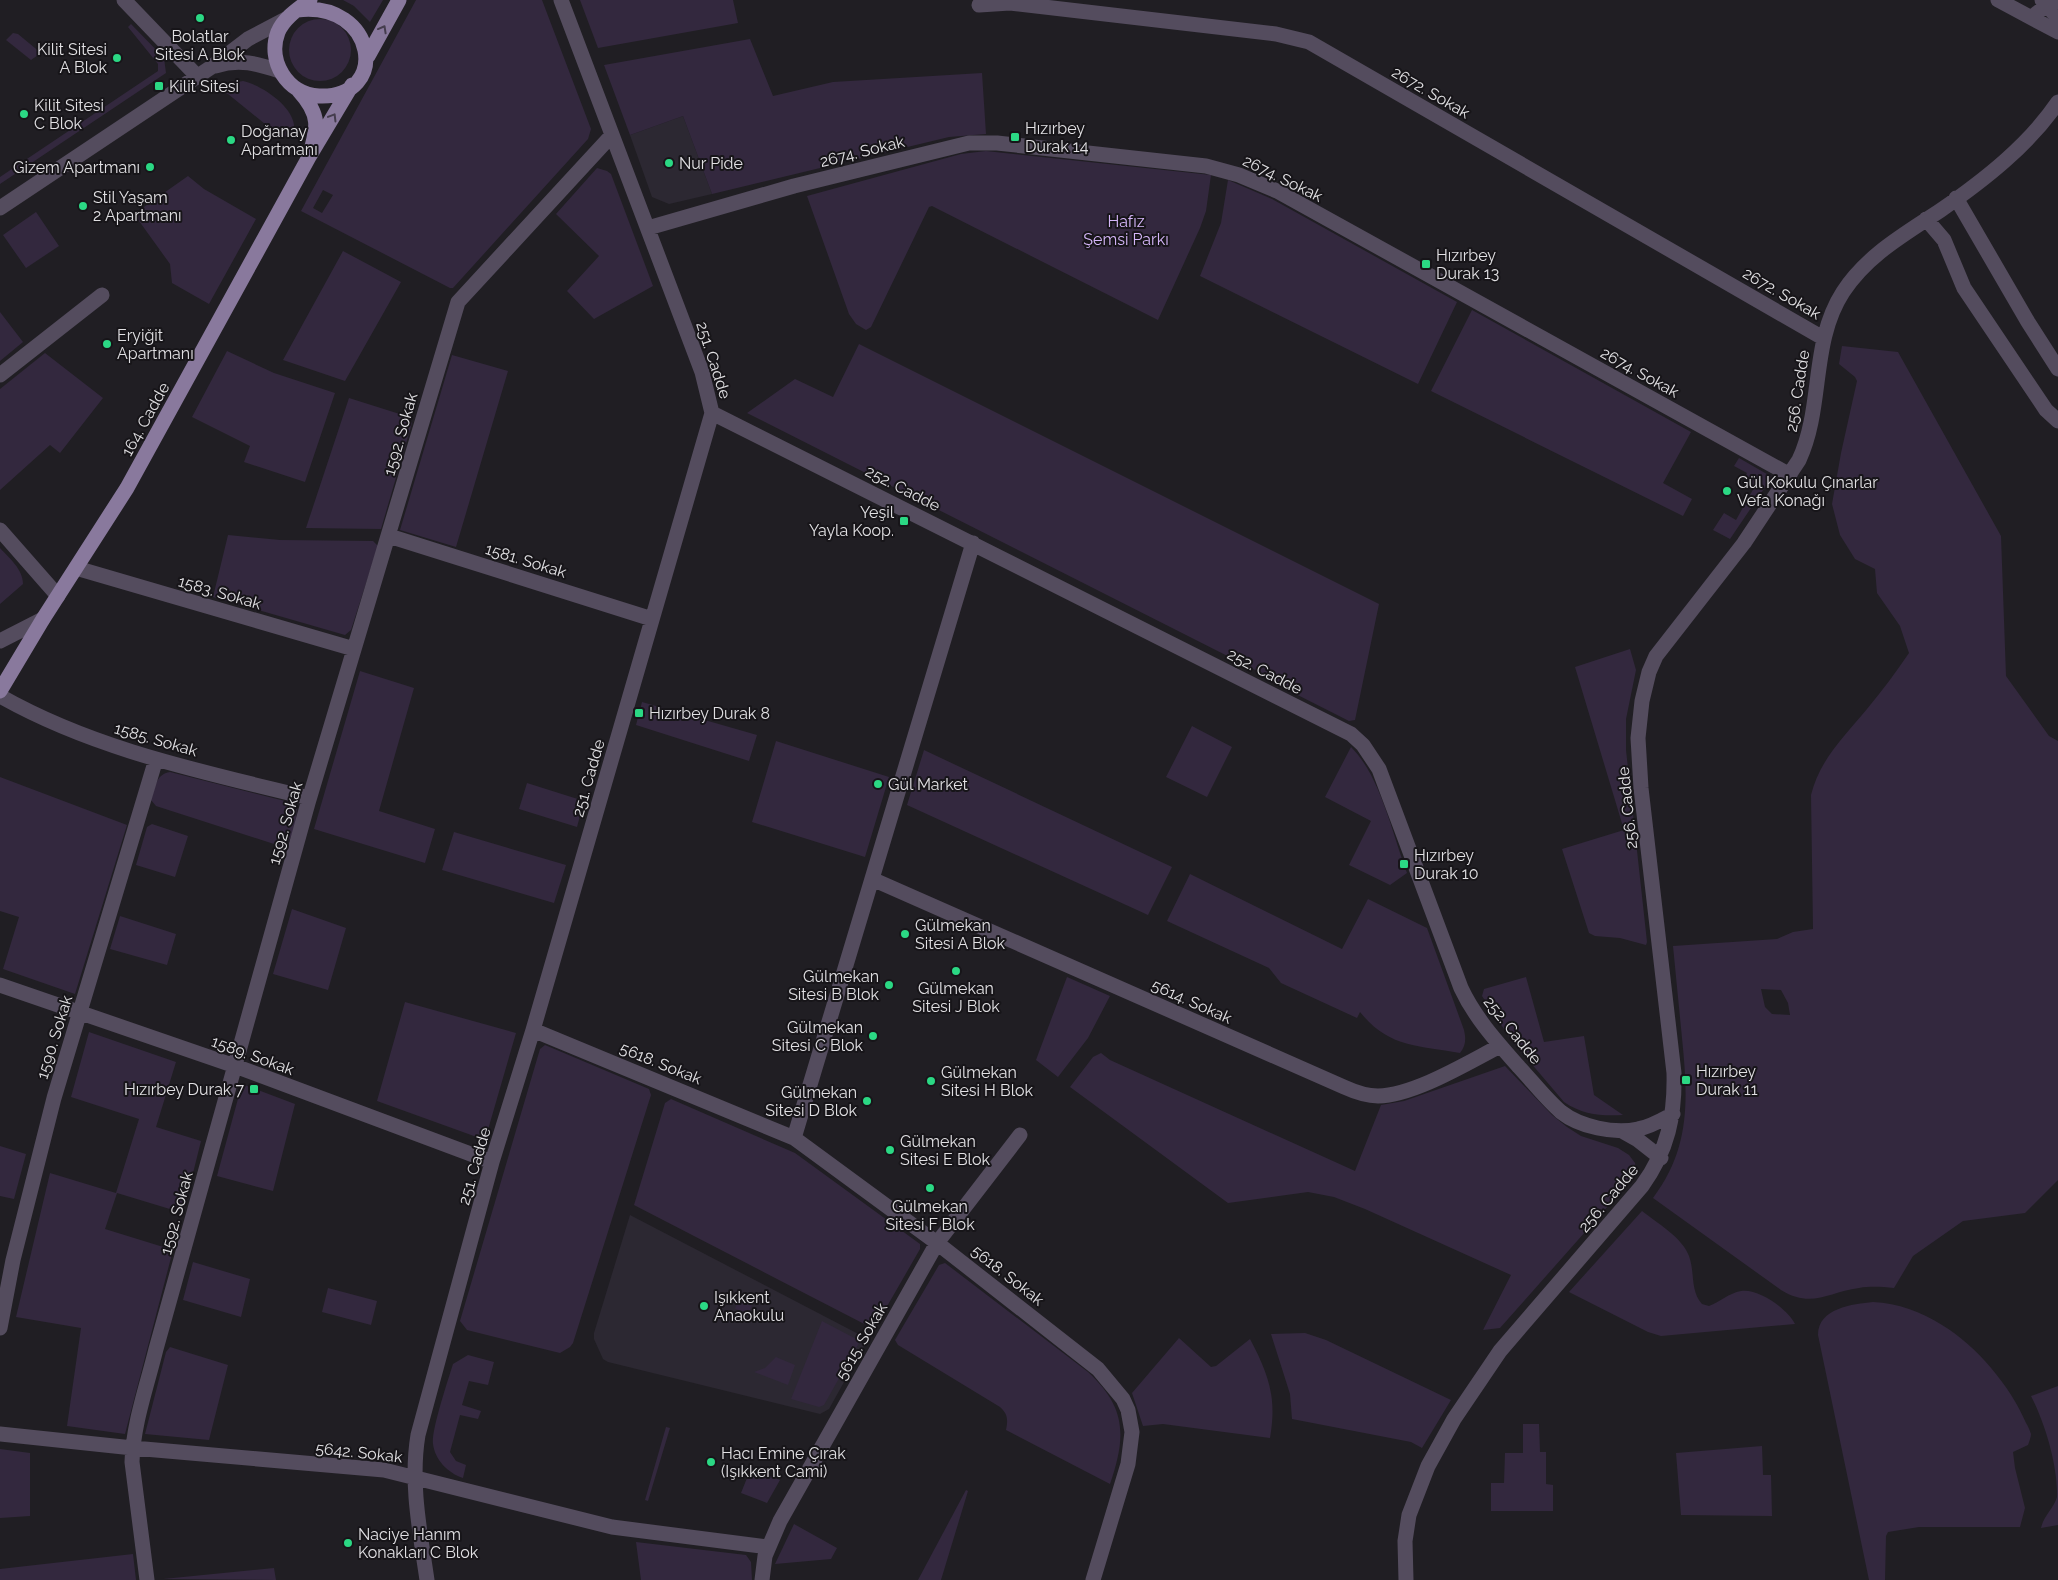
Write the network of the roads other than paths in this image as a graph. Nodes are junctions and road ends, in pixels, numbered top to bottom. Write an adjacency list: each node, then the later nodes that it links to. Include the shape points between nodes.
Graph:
1 (124, 0): 14 (street)
2 (310, 0): 8 (main road)
3 (399, 0): 12 (main road, one-way to 3)
4 (562, 0): 18 (street, 251. Cadde)
5 (1998, 0): 9 (street)
6 (2049, 2): 9 (street); 10 (street)
7 (979, 5): 25 (street, 2672. Sokak, via 1010,3 1276,34 1309,42)
8 (291, 15): 12 (main road, via 309,5 339,7 361,28 367,42); 13 (main road, via 279,31 275,44); 14 (street, via 248,39)
9 (2032, 17): 11 (street)
10 (2058, 18)
11 (2058, 32)
12 (367, 57): 15 (main road)
13 (280, 71): 14 (street, via 244,61 226,62); 16 (main road)
14 (204, 72): 21 (street)
15 (353, 84): 16 (main road, via 326,96); 19 (main road, 164. Cadde, one-way to 15)
16 (299, 91): 19 (main road, 164. Cadde, via 311,105 316,119)
17 (2058, 102): 20 (street, 256. Cadde, via 2020,148)
18 (612, 135): 23 (street, 251. Cadde); 32 (street, 1592. Sokak, via 458,302)
19 (309, 157): 34 (main road, 164. Cadde, via 130,483)
20 (1956, 198): 22 (street, 256. Cadde); 26 (street)
21 (0, 208)
22 (1926, 219): 25 (street, 256. Cadde, via 1882,250 1853,279 1835,306); 29 (street, via 1944,240 1964,288 2046,410)
23 (648, 228): 28 (street, 251. Cadde, via 702,372); 30 (street, 2674. Sokak, via 794,186 969,143 997,143 1220,168 1276,191)
24 (102, 295): 27 (street)
25 (1824, 338): 30 (street, 256. Cadde, via 1809,434)
26 (2058, 369)
27 (0, 375)
28 (712, 413): 33 (street, 252. Cadde); 37 (street, 251. Cadde)
29 (2058, 421)
30 (1790, 475): 50 (street, 256. Cadde, via 1744,543 1660,650 1649,672 1642,701 1639,759 1673,1057)
31 (0, 530): 35 (street)
32 (389, 536): 37 (street, 1581. Sokak); 39 (street, 1592. Sokak)
33 (973, 543): 44 (street); 48 (street, 252. Cadde, via 1360,741 1382,776 1461,988 1475,1014)
34 (76, 568): 35 (main road, 164. Cadde); 39 (street, 1583. Sokak)
35 (58, 596): 36 (main road, 164. Cadde)
36 (43, 619): 38 (street); 40 (main road, 164. Cadde)
37 (652, 619): 47 (street, 251. Cadde)
38 (0, 641)
39 (354, 649): 43 (street, 1592. Sokak)
40 (0, 692)
41 (0, 696): 42 (street, 1585. Sokak, via 62,726)
42 (156, 759): 43 (street, 1585. Sokak); 46 (street, 1590. Sokak)
43 (309, 798): 49 (street, 1592. Sokak)
44 (872, 879): 48 (street, 5614. Sokak, via 1366,1095 1402,1092); 53 (street)
45 (0, 985): 46 (street, 1589. Sokak)
46 (80, 1012): 49 (street, 1589. Sokak); 57 (street, 1590. Sokak, via 29,1193)
47 (533, 1030): 53 (street, 5618. Sokak); 55 (street, 251. Cadde)
48 (1500, 1046): 51 (street, 252. Cadde, via 1568,1117)
49 (235, 1066): 55 (street, 1589. Sokak); 59 (street, 1592. Sokak, via 156,1349)
50 (1673, 1114): 51 (street, 252. Cadde, via 1644,1128); 54 (street, 256. Cadde)
51 (1622, 1131): 54 (street, 252. Cadde)
52 (1020, 1136): 56 (street, 5615. Sokak)
53 (794, 1138): 56 (street, 5618. Sokak)
54 (1660, 1158): 66 (street, 256. Cadde, via 1635,1195 1500,1351 1454,1419 1431,1459 1409,1515 1405,1541)
55 (492, 1162): 60 (street, 251. Cadde, via 418,1435)
56 (937, 1243): 61 (street, 5615. Sokak, via 830,1430); 65 (street, 5618. Sokak, via 1086,1358 1123,1399 1131,1420 1130,1453)
57 (0, 1328)
58 (0, 1434): 59 (street, 5642. Sokak)
59 (133, 1448): 60 (street, 5642. Sokak, via 384,1470); 62 (street, 1592. Sokak)
60 (415, 1477): 61 (street, 5642. Sokak, via 612,1527); 63 (street, 251. Cadde)
61 (768, 1547): 64 (street, 5615. Sokak)
62 (147, 1580)
63 (427, 1580)
64 (762, 1580)
65 (1093, 1580)
66 (1406, 1580)

